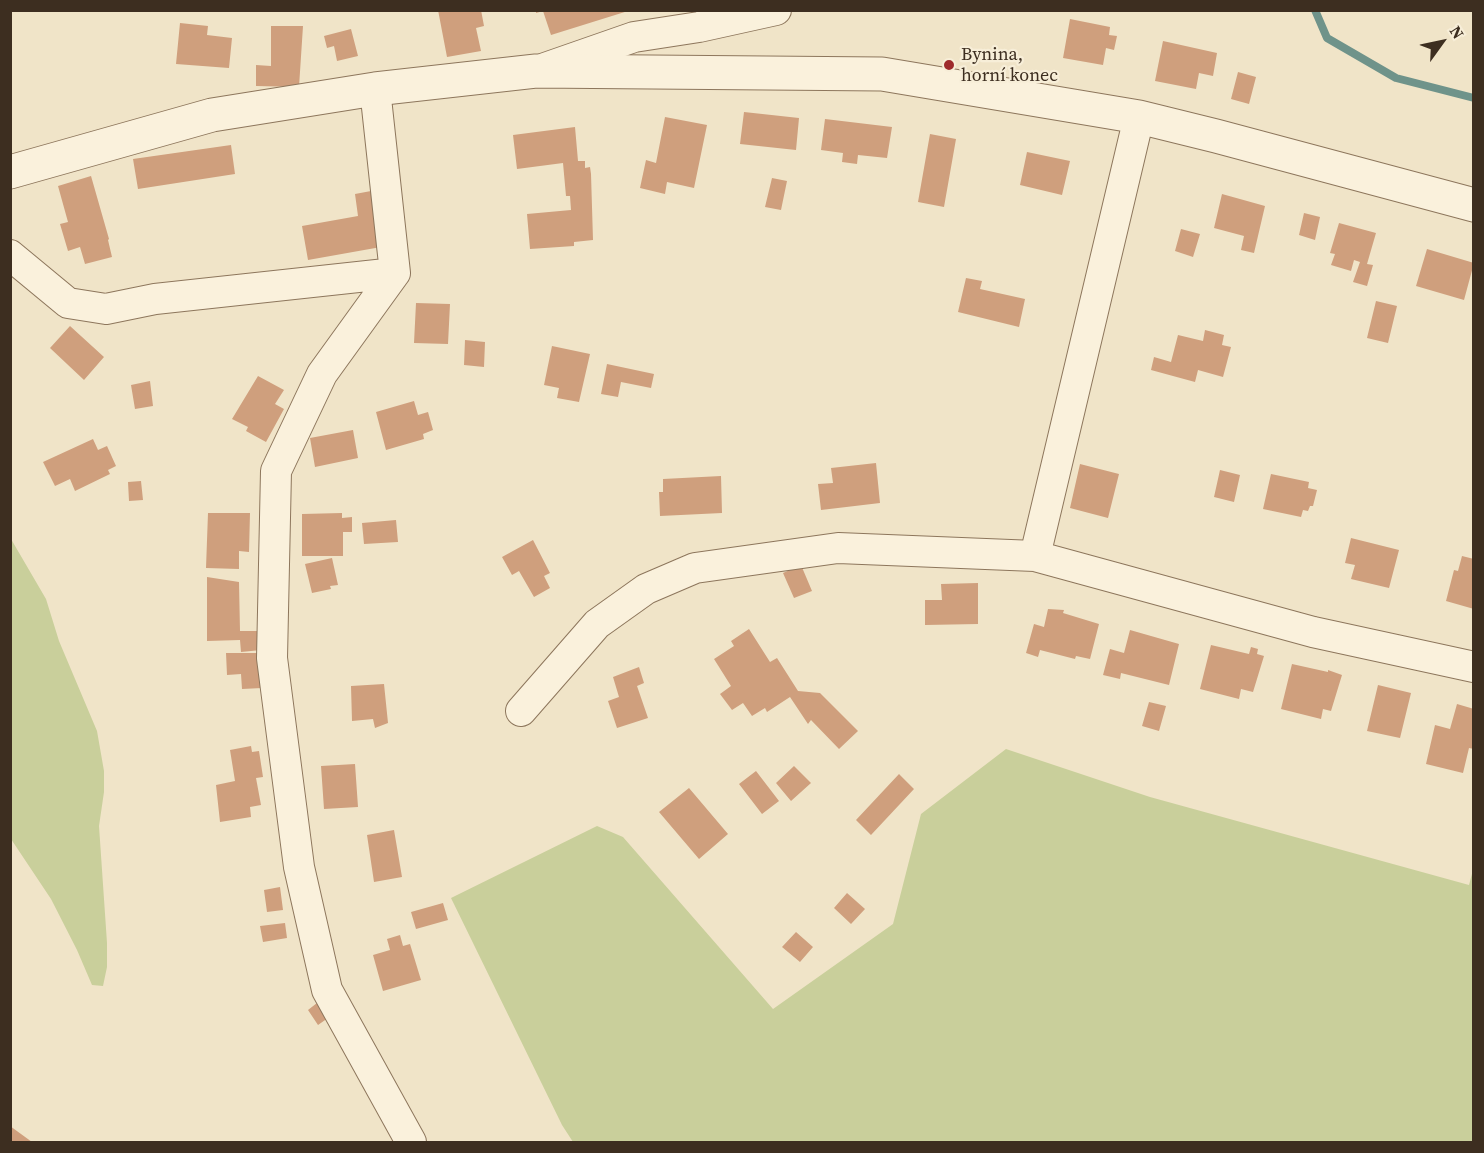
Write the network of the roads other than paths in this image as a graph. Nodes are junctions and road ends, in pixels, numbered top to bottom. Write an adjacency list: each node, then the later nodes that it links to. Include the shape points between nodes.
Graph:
1 (776, 10): 2 (street, via 634,37)
2 (537, 71): 3 (street); 4 (street, via 882,74)
3 (375, 89): 5 (street, via 212,114); 8 (street)
4 (1140, 117): 6 (street); 9 (street)
5 (10, 172)
6 (1473, 205)
7 (10, 255): 8 (street, via 68,303 106,309 155,299)
8 (395, 273): 12 (street, via 322,374 276,471 272,658 298,867 327,990)
9 (1035, 556): 10 (street, via 1313,632); 11 (street, via 838,548 695,568 646,589 597,624)
10 (1473, 667)
11 (520, 711)
12 (411, 1143)

